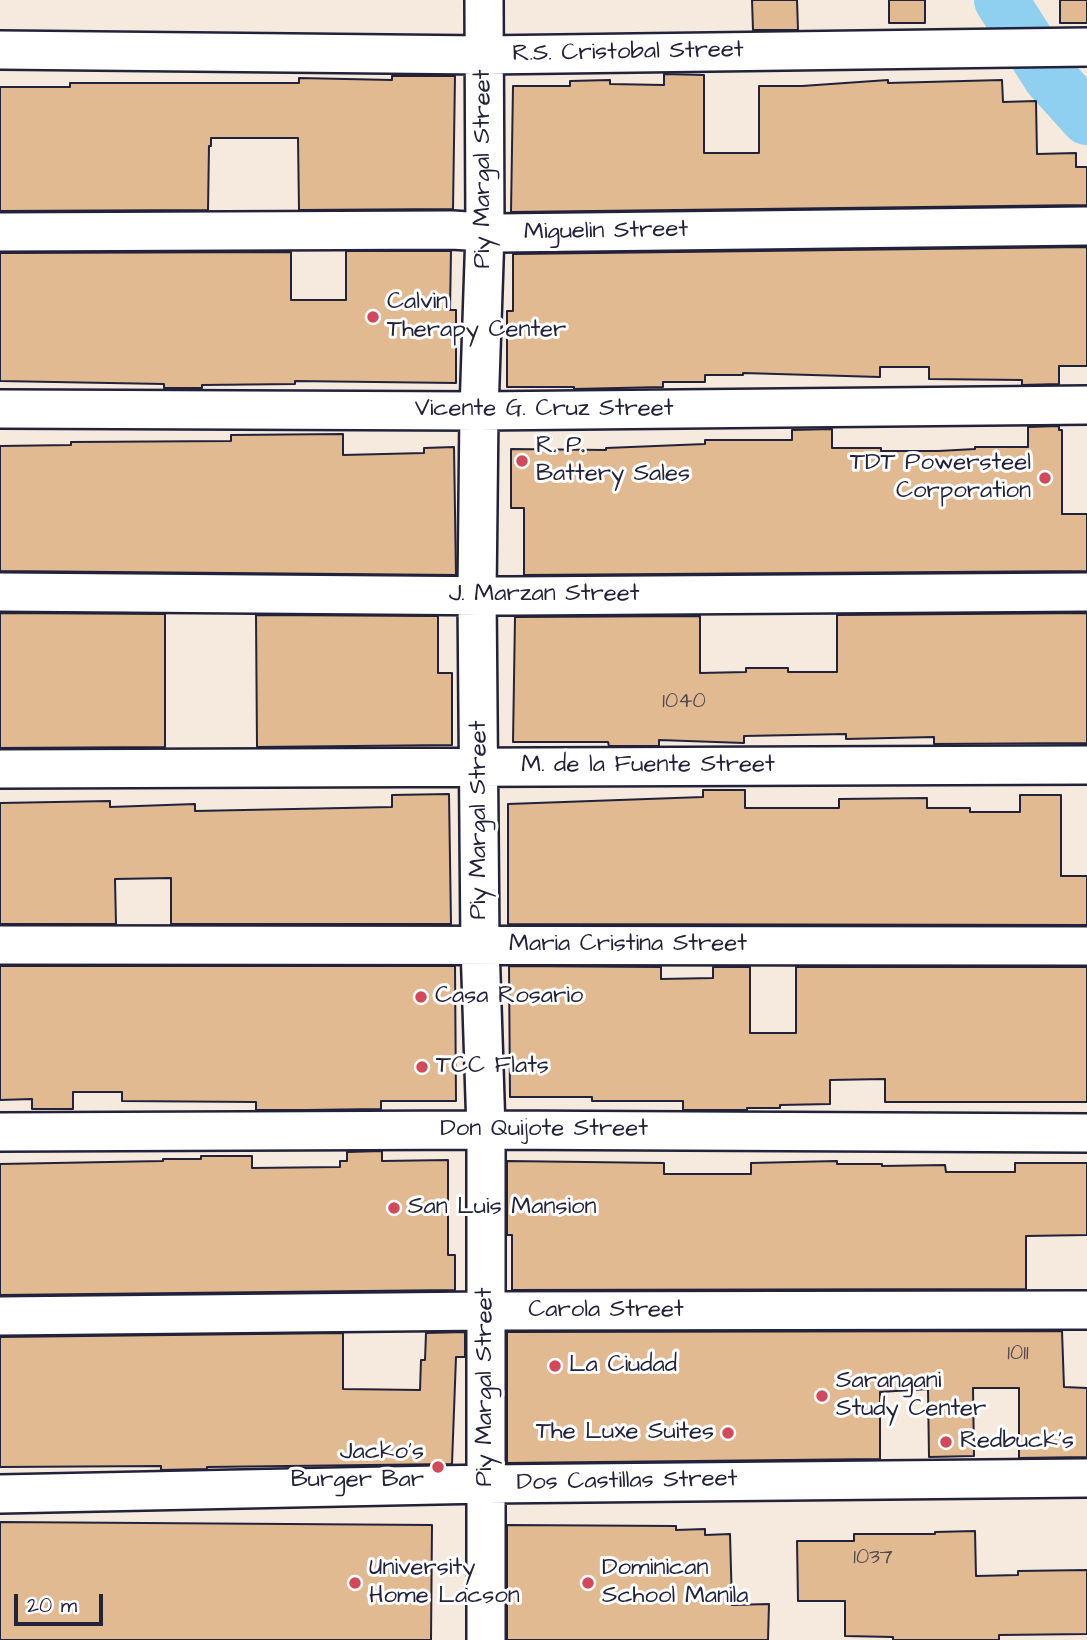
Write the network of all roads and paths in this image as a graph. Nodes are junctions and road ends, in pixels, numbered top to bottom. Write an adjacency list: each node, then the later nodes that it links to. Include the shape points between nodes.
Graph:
1 (484, 0): 4 (street, Piy Margal Street)
2 (1075, 47): 4 (street, R.S. Cristobal Street)
3 (0, 50): 4 (street, R.S. Cristobal Street)
4 (485, 55): 7 (street, Piy Margal Street)
5 (1087, 226): 7 (street, Miguelin Street)
6 (0, 232): 7 (street, Miguelin Street)
7 (485, 232): 10 (street, Piy Margal Street)
8 (1087, 405): 10 (street, Vicente G. Cruz Street)
9 (0, 409): 10 (street, Vicente G. Cruz Street)
10 (479, 411): 13 (street, Piy Margal Street)
11 (0, 592): 13 (street, J. Marzan Street)
12 (1087, 592): 13 (street, J. Marzan Street)
13 (477, 595): 15 (street, Piy Margal Street)
14 (1087, 765): 15 (street, M. de la Fuente Street)
15 (480, 767): 16 (street, M. de la Fuente Street); 18 (street, Piy Margal Street)
16 (0, 769)
17 (0, 945): 18 (street, Maria Cristina Street)
18 (480, 945): 19 (street, Maria Cristina Street); 20 (street, Piy Margal Street)
19 (1087, 946)
20 (486, 1130): 21 (street, Don Quijote Street); 22 (street, Don Quijote Street); 24 (street, Piy Margal Street)
21 (0, 1132)
22 (1087, 1133)
23 (1087, 1310): 24 (street, Carola Street)
24 (486, 1311): 25 (street, Carola Street); 27 (street, Piy Margal Street)
25 (0, 1316)
26 (1087, 1478): 27 (street, Dos Castillas Street)
27 (486, 1484): 28 (street, Dos Castillas Street); 29 (street, Piy Margal Street)
28 (0, 1494)
29 (486, 1640)

